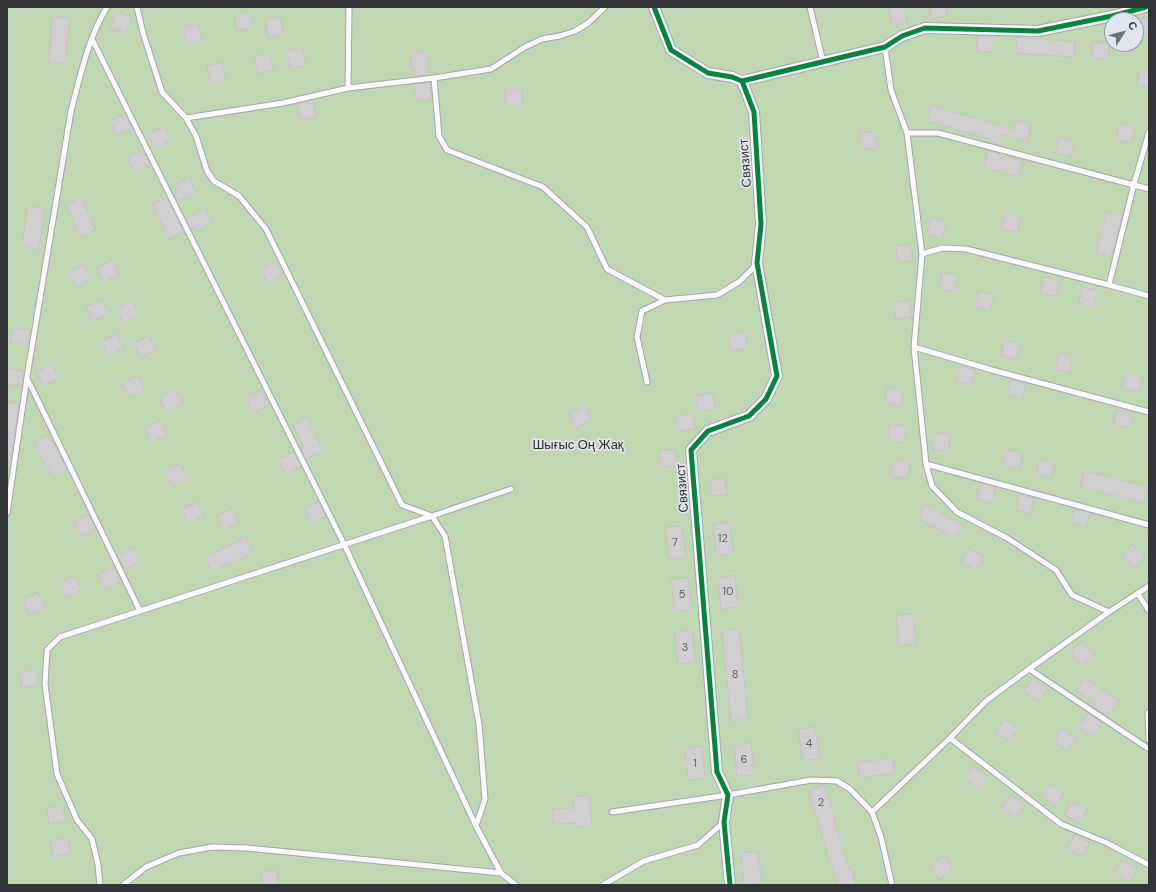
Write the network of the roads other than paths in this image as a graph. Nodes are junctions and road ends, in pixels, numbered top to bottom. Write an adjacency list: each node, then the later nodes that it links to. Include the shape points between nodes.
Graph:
1 (107, 7): 8 (lane)
2 (138, 7): 14 (lane, via 143,33 162,92)
3 (349, 7): 13 (lane)
4 (604, 7): 11 (lane, via 588,23 575,31 542,39 491,69)
5 (654, 7): 12 (street, via 671,50 708,73)
6 (810, 7): 10 (lane)
7 (1146, 7): 9 (street, via 1038,31 925,28 902,36)
8 (92, 39): 25 (lane, via 71,112); 33 (lane)
9 (885, 47): 10 (street); 16 (lane, via 891,90)
10 (823, 62): 12 (street)
11 (434, 78): 13 (lane); 23 (lane, via 439,136 447,150 543,187 588,227 607,269)
12 (742, 81): 20 (street, Связист, via 754,112 761,224)
13 (348, 88): 14 (lane, via 283,103)
14 (186, 118): 31 (lane, via 196,136 207,172 214,181 239,196 266,229 402,504)
15 (1149, 132): 17 (lane)
16 (907, 133): 17 (lane, via 938,133); 19 (lane)
17 (1134, 184): 18 (lane); 21 (lane)
18 (1149, 188)
19 (922, 254): 21 (lane, via 942,248 966,249); 24 (lane)
20 (757, 263): 23 (lane, via 739,282 717,295); 44 (street, Связист, via 777,376 766,399 749,416 708,431 691,450 717,772)
21 (1109, 285): 22 (lane)
22 (1149, 296)
23 (665, 300): 26 (lane, via 642,311 637,337)
24 (914, 347): 27 (lane); 28 (lane)
25 (27, 377): 30 (lane); 36 (lane)
26 (647, 382)
27 (1149, 412)
28 (926, 464): 32 (lane); 38 (lane, via 932,486 957,512 1007,538 1056,570 1072,595)
29 (511, 489): 31 (lane)
30 (7, 512)
31 (432, 516): 33 (lane); 48 (lane, via 445,536 479,724 484,799)
32 (1149, 525)
33 (344, 544): 36 (lane); 48 (lane)
34 (1149, 586): 35 (lane)
35 (1138, 594): 37 (lane); 38 (lane)
36 (140, 611): 51 (lane, via 60,637 47,650 45,684 57,774 77,820 92,839)
37 (1149, 611)
38 (1109, 612): 39 (lane)
39 (1029, 669): 41 (lane, via 986,701); 43 (lane)
40 (1149, 712): 42 (lane)
41 (950, 738): 46 (lane); 49 (lane, via 1061,824 1107,843)
42 (1149, 740)
43 (1149, 750)
44 (728, 795): 45 (lane); 46 (lane, via 812,780 837,781 850,789); 47 (street)
45 (612, 812)
46 (872, 812): 56 (lane, via 881,837)
47 (724, 822): 54 (lane, via 698,845 644,861); 55 (street)
48 (476, 826): 50 (lane)
49 (1149, 865)
50 (501, 873): 52 (lane, via 247,848 212,847 179,853 146,867); 53 (lane)
51 (100, 885)
52 (123, 885)
53 (516, 885)
54 (603, 885)
55 (730, 885)
56 (892, 885)

